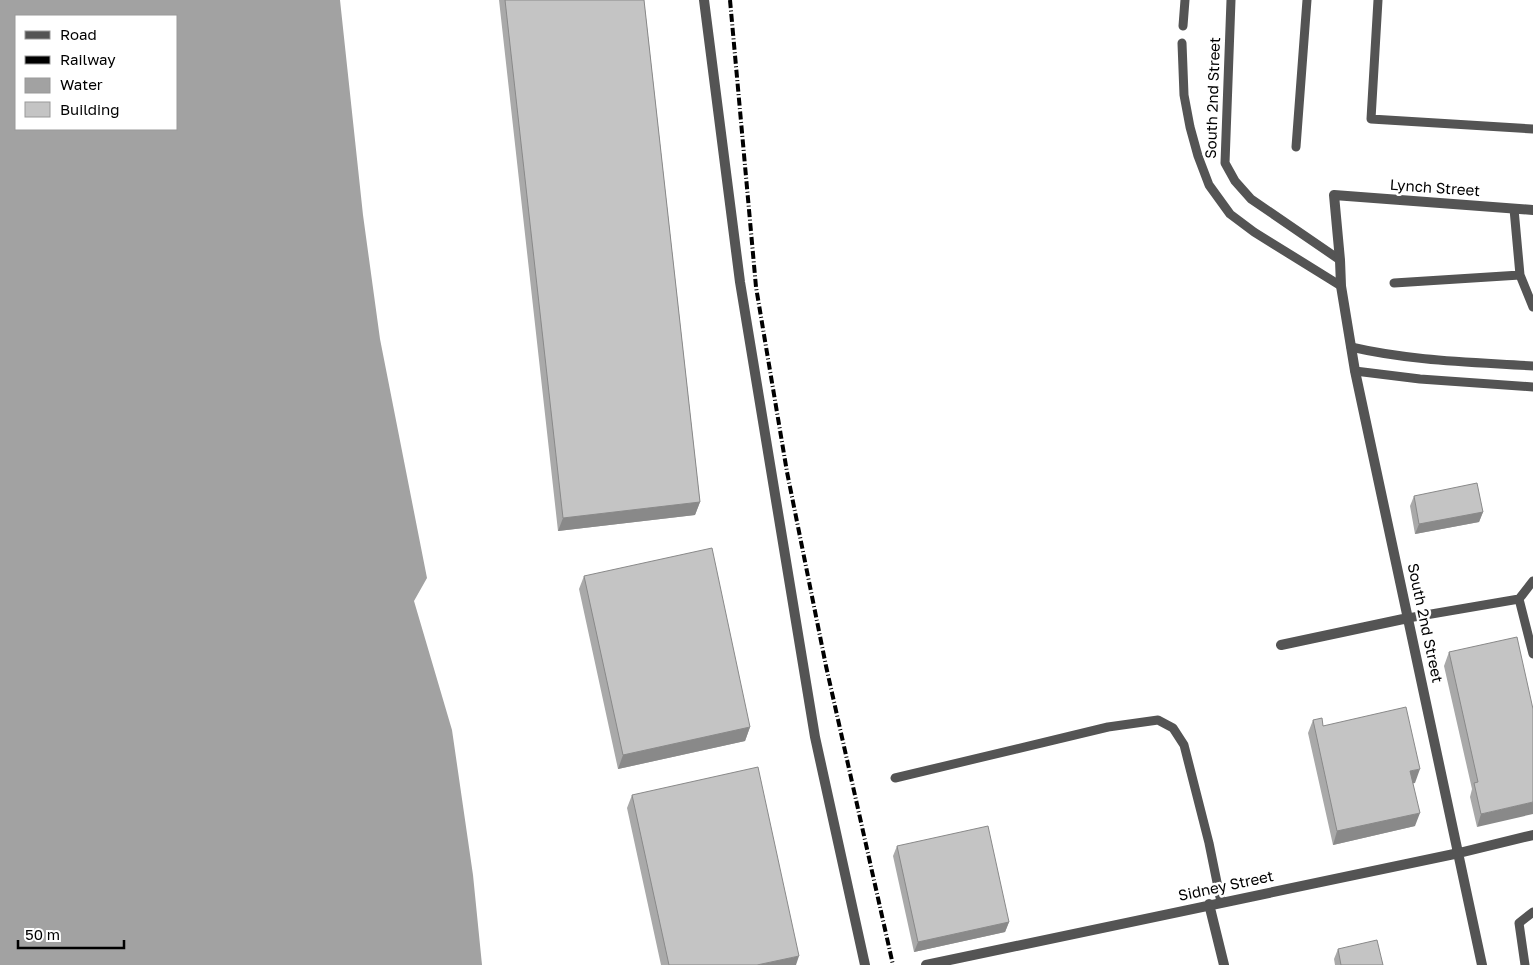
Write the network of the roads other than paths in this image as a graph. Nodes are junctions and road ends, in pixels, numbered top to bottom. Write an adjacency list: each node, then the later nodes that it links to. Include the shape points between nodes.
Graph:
1 (704, 0): 33 (street, via 740,282 815,737)
2 (1185, 0): 6 (lane)
3 (1231, 0): 13 (lane, South 2nd Street, via 1224,163 1250,199)
4 (1307, 0): 9 (lane)
5 (1378, 0): 8 (lane, via 1371,119)
6 (1183, 26)
7 (1182, 44): 16 (lane, South 2nd Street, via 1184,95 1190,127 1209,185 1230,214)
8 (1533, 129)
9 (1296, 147)
10 (1334, 195): 11 (street, Lynch Street); 13 (street, South 2nd Street)
11 (1514, 209): 12 (street, Lynch Street); 14 (lane)
12 (1533, 210)
13 (1340, 260): 16 (street, South 2nd Street)
14 (1520, 275): 15 (lane); 17 (lane)
15 (1394, 283)
16 (1341, 286): 18 (street, South 2nd Street)
17 (1533, 307)
18 (1351, 347): 19 (lane, via 1422,359); 20 (street, South 2nd Street)
19 (1533, 366)
20 (1355, 371): 21 (lane); 24 (street, South 2nd Street)
21 (1533, 387)
22 (1533, 581): 23 (lane)
23 (1519, 599): 24 (lane); 26 (lane)
24 (1408, 618): 25 (street); 29 (street, South 2nd Street)
25 (1281, 645)
26 (1533, 654)
27 (895, 778): 30 (lane, via 1108,727 1158,720 1173,728 1184,745)
28 (1533, 835): 29 (street, Sidney Street)
29 (1459, 853): 30 (street, Sidney Street); 36 (street, South 2nd Street)
30 (1221, 902): 31 (street, Sidney Street)
31 (1209, 904): 34 (street, Sidney Street); 35 (street)
32 (1533, 912): 37 (lane, via 1519,923)
33 (865, 965)
34 (926, 965)
35 (1224, 965)
36 (1482, 965)
37 (1526, 965)

